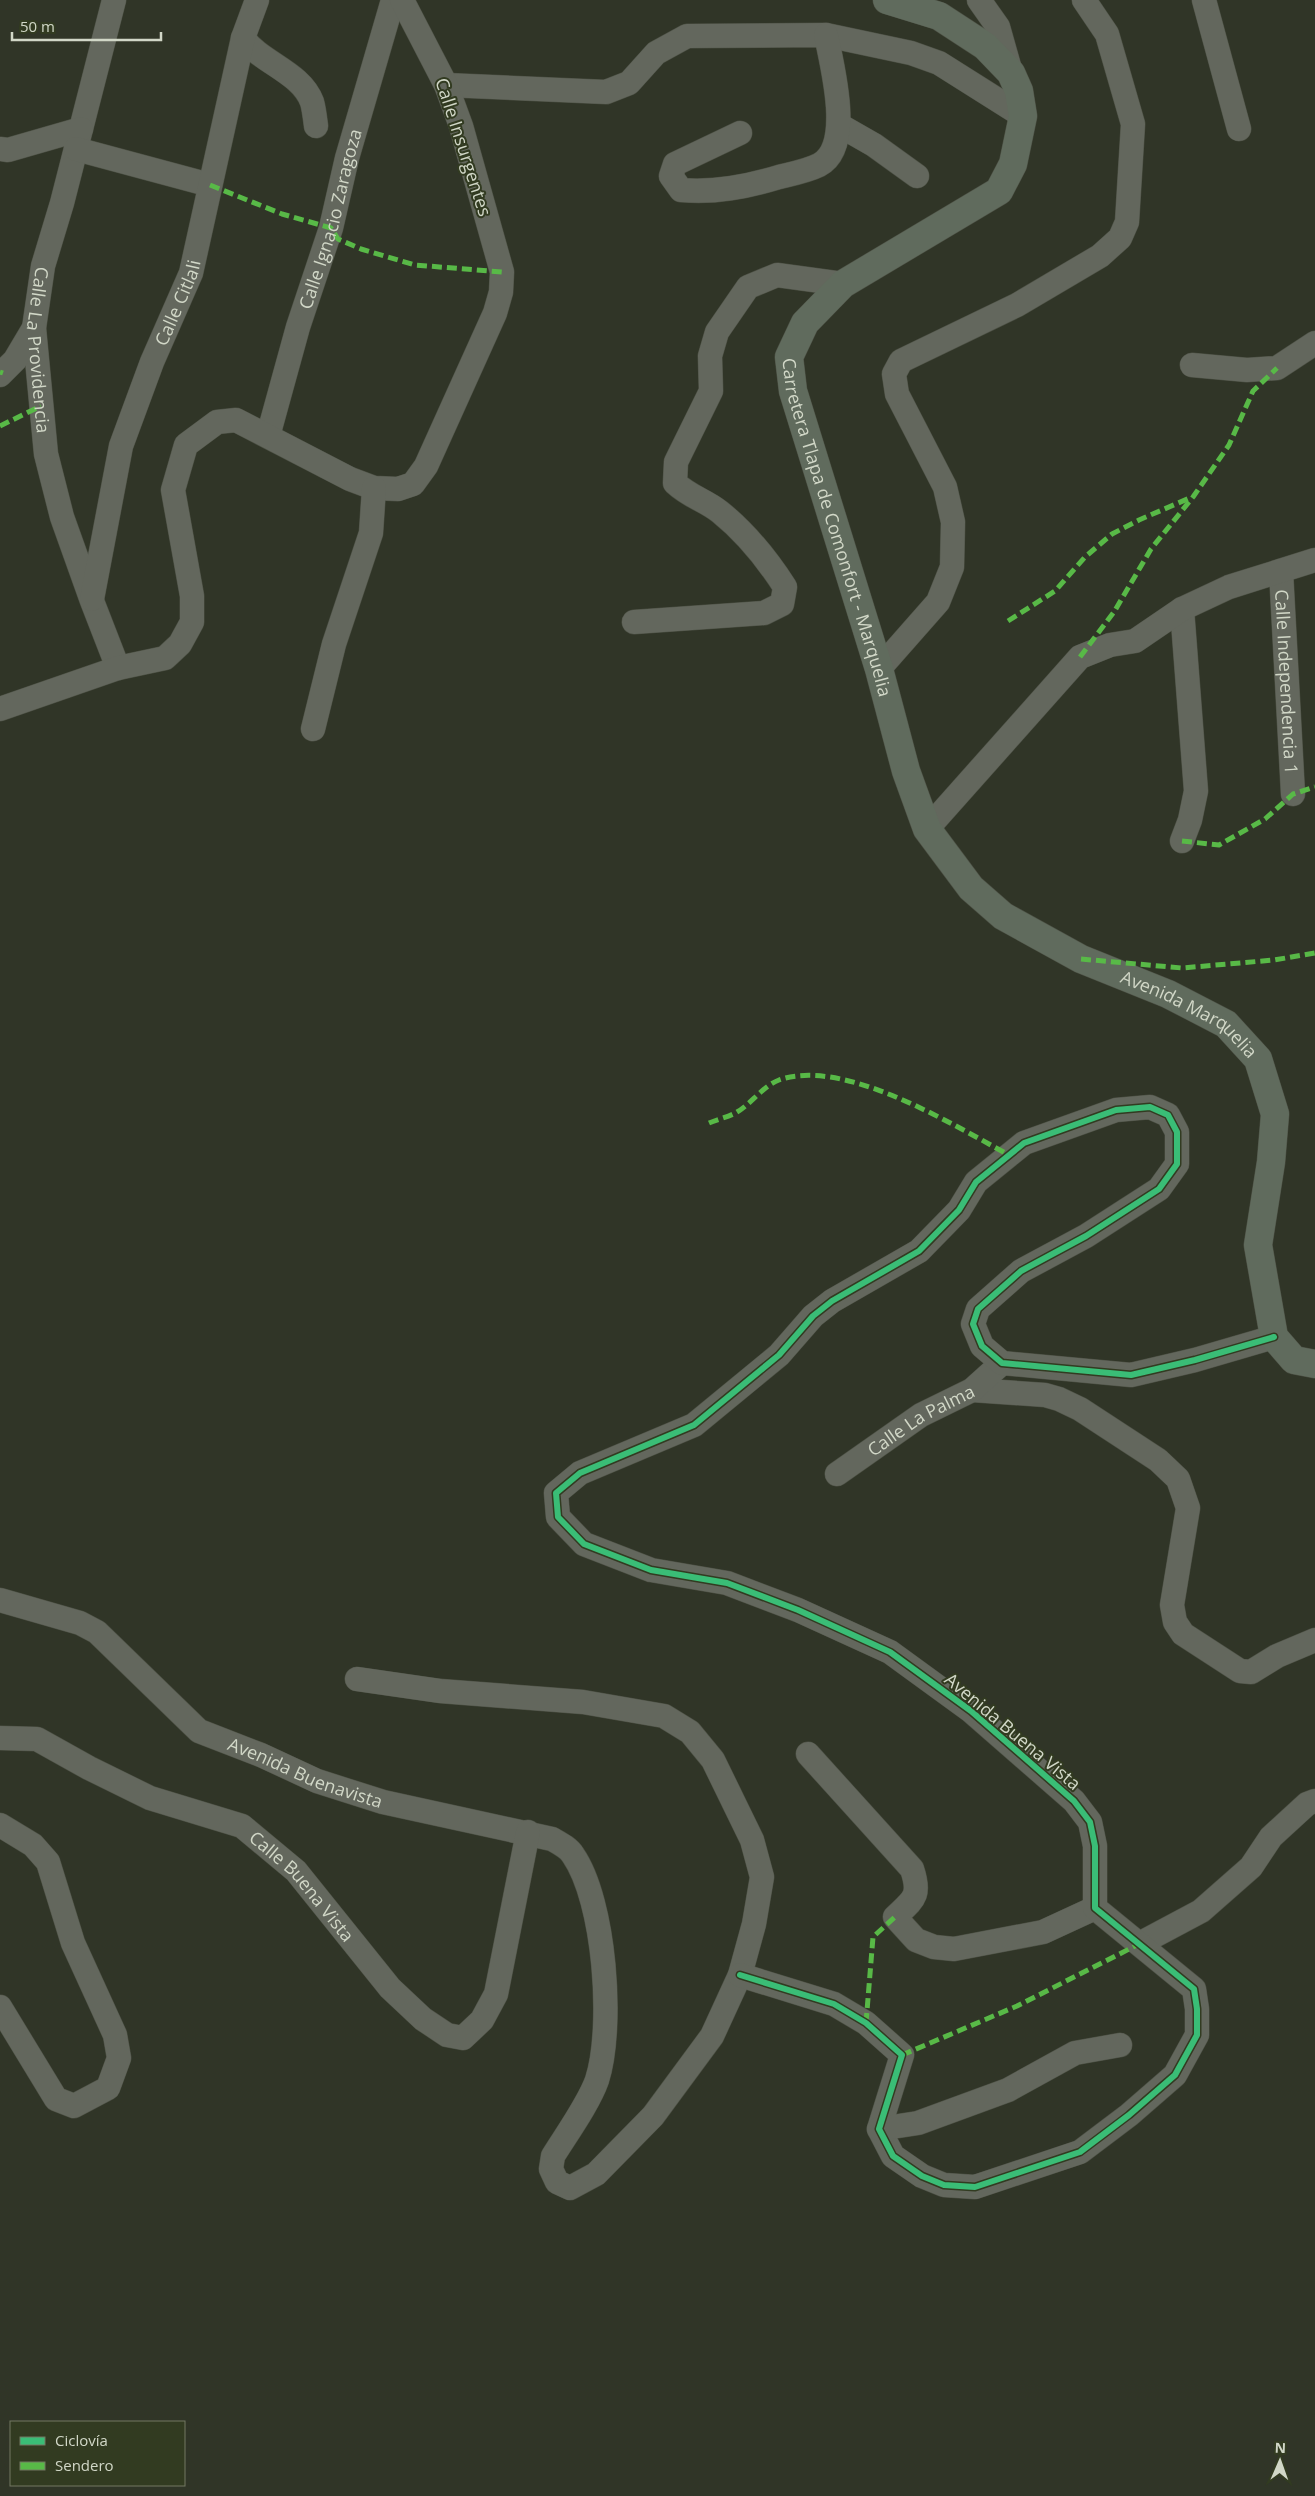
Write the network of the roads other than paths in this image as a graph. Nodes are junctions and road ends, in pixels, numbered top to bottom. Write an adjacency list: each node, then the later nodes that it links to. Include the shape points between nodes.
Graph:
1 (114, 0): 17 (street, Calle La Providencia, via 90,85)
2 (257, 0): 10 (street, Calle Citlali)
3 (392, 0): 26 (street, Calle Ignacio Zaragoza, via 330,228)
4 (402, 0): 11 (street, Calle Insurgentes)
5 (887, 0): 12 (main road, via 939,16 985,46)
6 (979, 0): 12 (street, via 998,27)
7 (1084, 0): 34 (street, via 1107,34 1133,124 1127,222 1120,238 1100,256 1017,305 901,361 894,374 897,394 945,487 953,522 952,566 938,602)
8 (1204, 0): 15 (street)
9 (826, 35): 11 (street, via 687,36 656,52 629,83 606,92); 12 (street, via 911,53); 13 (street)
10 (243, 38): 14 (street, via 251,49 297,82 312,101); 20 (street, Calle Citlali)
11 (446, 84): 27 (street, Calle Insurgentes, via 502,272 501,292 495,313 426,466 413,484 398,489)
12 (1018, 94): 21 (main road, Carretera Tlapa de Comonfort - Marquelia, via 1013,164 999,191)
13 (840, 125): 16 (street, via 832,154 820,165 752,185 709,192 681,190 671,176 675,164); 19 (street)
14 (316, 126)
15 (1239, 129)
16 (740, 133)
17 (79, 139): 18 (street); 20 (street); 22 (street, Calle La Providencia, via 43,266)
18 (0, 149)
19 (917, 176)
20 (210, 185): 30 (street, Calle Citlali, via 191,273 152,362 121,446)
21 (843, 284): 32 (street, via 777,275 748,287 717,332 710,356 711,391 676,462 675,482 688,494 719,511 765,557 785,587 782,604 764,613); 34 (main road, Carretera Tlapa de Comonfort - Marquelia, via 805,323 789,357 792,390)
22 (34, 328): 25 (street, via 15,360); 30 (street, Calle La Providencia, via 46,454 62,517)
23 (1315, 343): 24 (street, via 1278,368 1247,370)
24 (1192, 364)
25 (0, 375)
26 (268, 436): 27 (street); 33 (street, via 236,420 217,422 186,445 173,490 192,596 192,622 180,644 165,658)
27 (374, 488): 36 (street, via 371,533 334,644)
28 (1315, 560): 29 (street)
29 (1281, 571): 31 (street, via 1229,587); 37 (street, Calle Independencia 1)
30 (92, 601): 33 (street, Calle La Providencia)
31 (1182, 609): 38 (street, via 1135,641 1110,645 1080,656); 39 (street, via 1196,791)
32 (634, 622)
33 (118, 668): 35 (street)
34 (879, 669): 38 (main road, Carretera Tlapa de Comonfort - Marquelia, via 906,771)
35 (0, 709)
36 (313, 729)
37 (1293, 794)
38 (927, 829): 40 (main road, Avenida Marquelia, via 971,888 1003,916 1081,959 1168,994 1226,1024 1258,1059 1275,1114 1258,1245)
39 (1182, 841)
40 (1274, 1337): 41 (street, via 1131,1375); 42 (main road, via 1294,1360)
41 (1002, 1363): 43 (street, Calle La Palma); 53 (street, Avenida Buena Vista, via 982,1346 973,1324 978,1309 1021,1271 1086,1236 1159,1189 1177,1164 1177,1132 1168,1115 1150,1107 1116,1110 1024,1143 976,1182 959,1210 919,1251 832,1301 813,1316 779,1355 694,1425 580,1473 556,1493 558,1517 584,1544 651,1570 727,1583 798,1610 890,1652 971,1710 1074,1801 1090,1822 1095,1846)
42 (1315, 1364)
43 (972, 1390): 44 (street, Calle La Palma, via 922,1415); 46 (street, via 1059,1399 1080,1409 1158,1460 1178,1479 1188,1508 1172,1605 1175,1622 1182,1634 1240,1671 1251,1672)
44 (837, 1474)
45 (0, 1600): 52 (street, Avenida Buenavista, via 80,1623 97,1632 199,1731 261,1755 317,1782 383,1802)
46 (1315, 1640)
47 (357, 1680): 55 (street, via 583,1702 664,1716 690,1732 713,1760 752,1840 762,1877)
48 (0, 1738): 52 (street, Calle Buena Vista, via 37,1739 150,1798 242,1826 296,1871 390,1988 423,2019 447,2035 463,2038 482,2020 496,1994)
49 (808, 1754): 53 (street, via 912,1869 918,1885 915,1898 895,1917 916,1940 934,1947 954,1949 1044,1932)
50 (1315, 1801): 54 (street, via 1306,1804 1272,1837 1251,1867 1201,1911)
51 (0, 1825): 56 (street, via 33,1845 48,1862 73,1943 115,2035 119,2058 108,2088 74,2106 56,2099)
52 (528, 1832): 55 (street, Avenida Buenavista, via 552,1839 573,1853 596,1912 605,1978 605,2042 596,2081 554,2156 551,2169 557,2182 570,2188 596,2174 653,2116 712,2036)
53 (1095, 1908): 54 (street)
54 (1141, 1943): 58 (street, via 1194,1989 1197,2035 1175,2075 1080,2152 975,2187 944,2185 922,2176 893,2156)
55 (740, 1975): 58 (street, via 834,2004 866,2023 902,2054)
56 (0, 2007)
57 (1120, 2045): 58 (street, via 1075,2053 1008,2090 918,2123)
58 (880, 2129)

